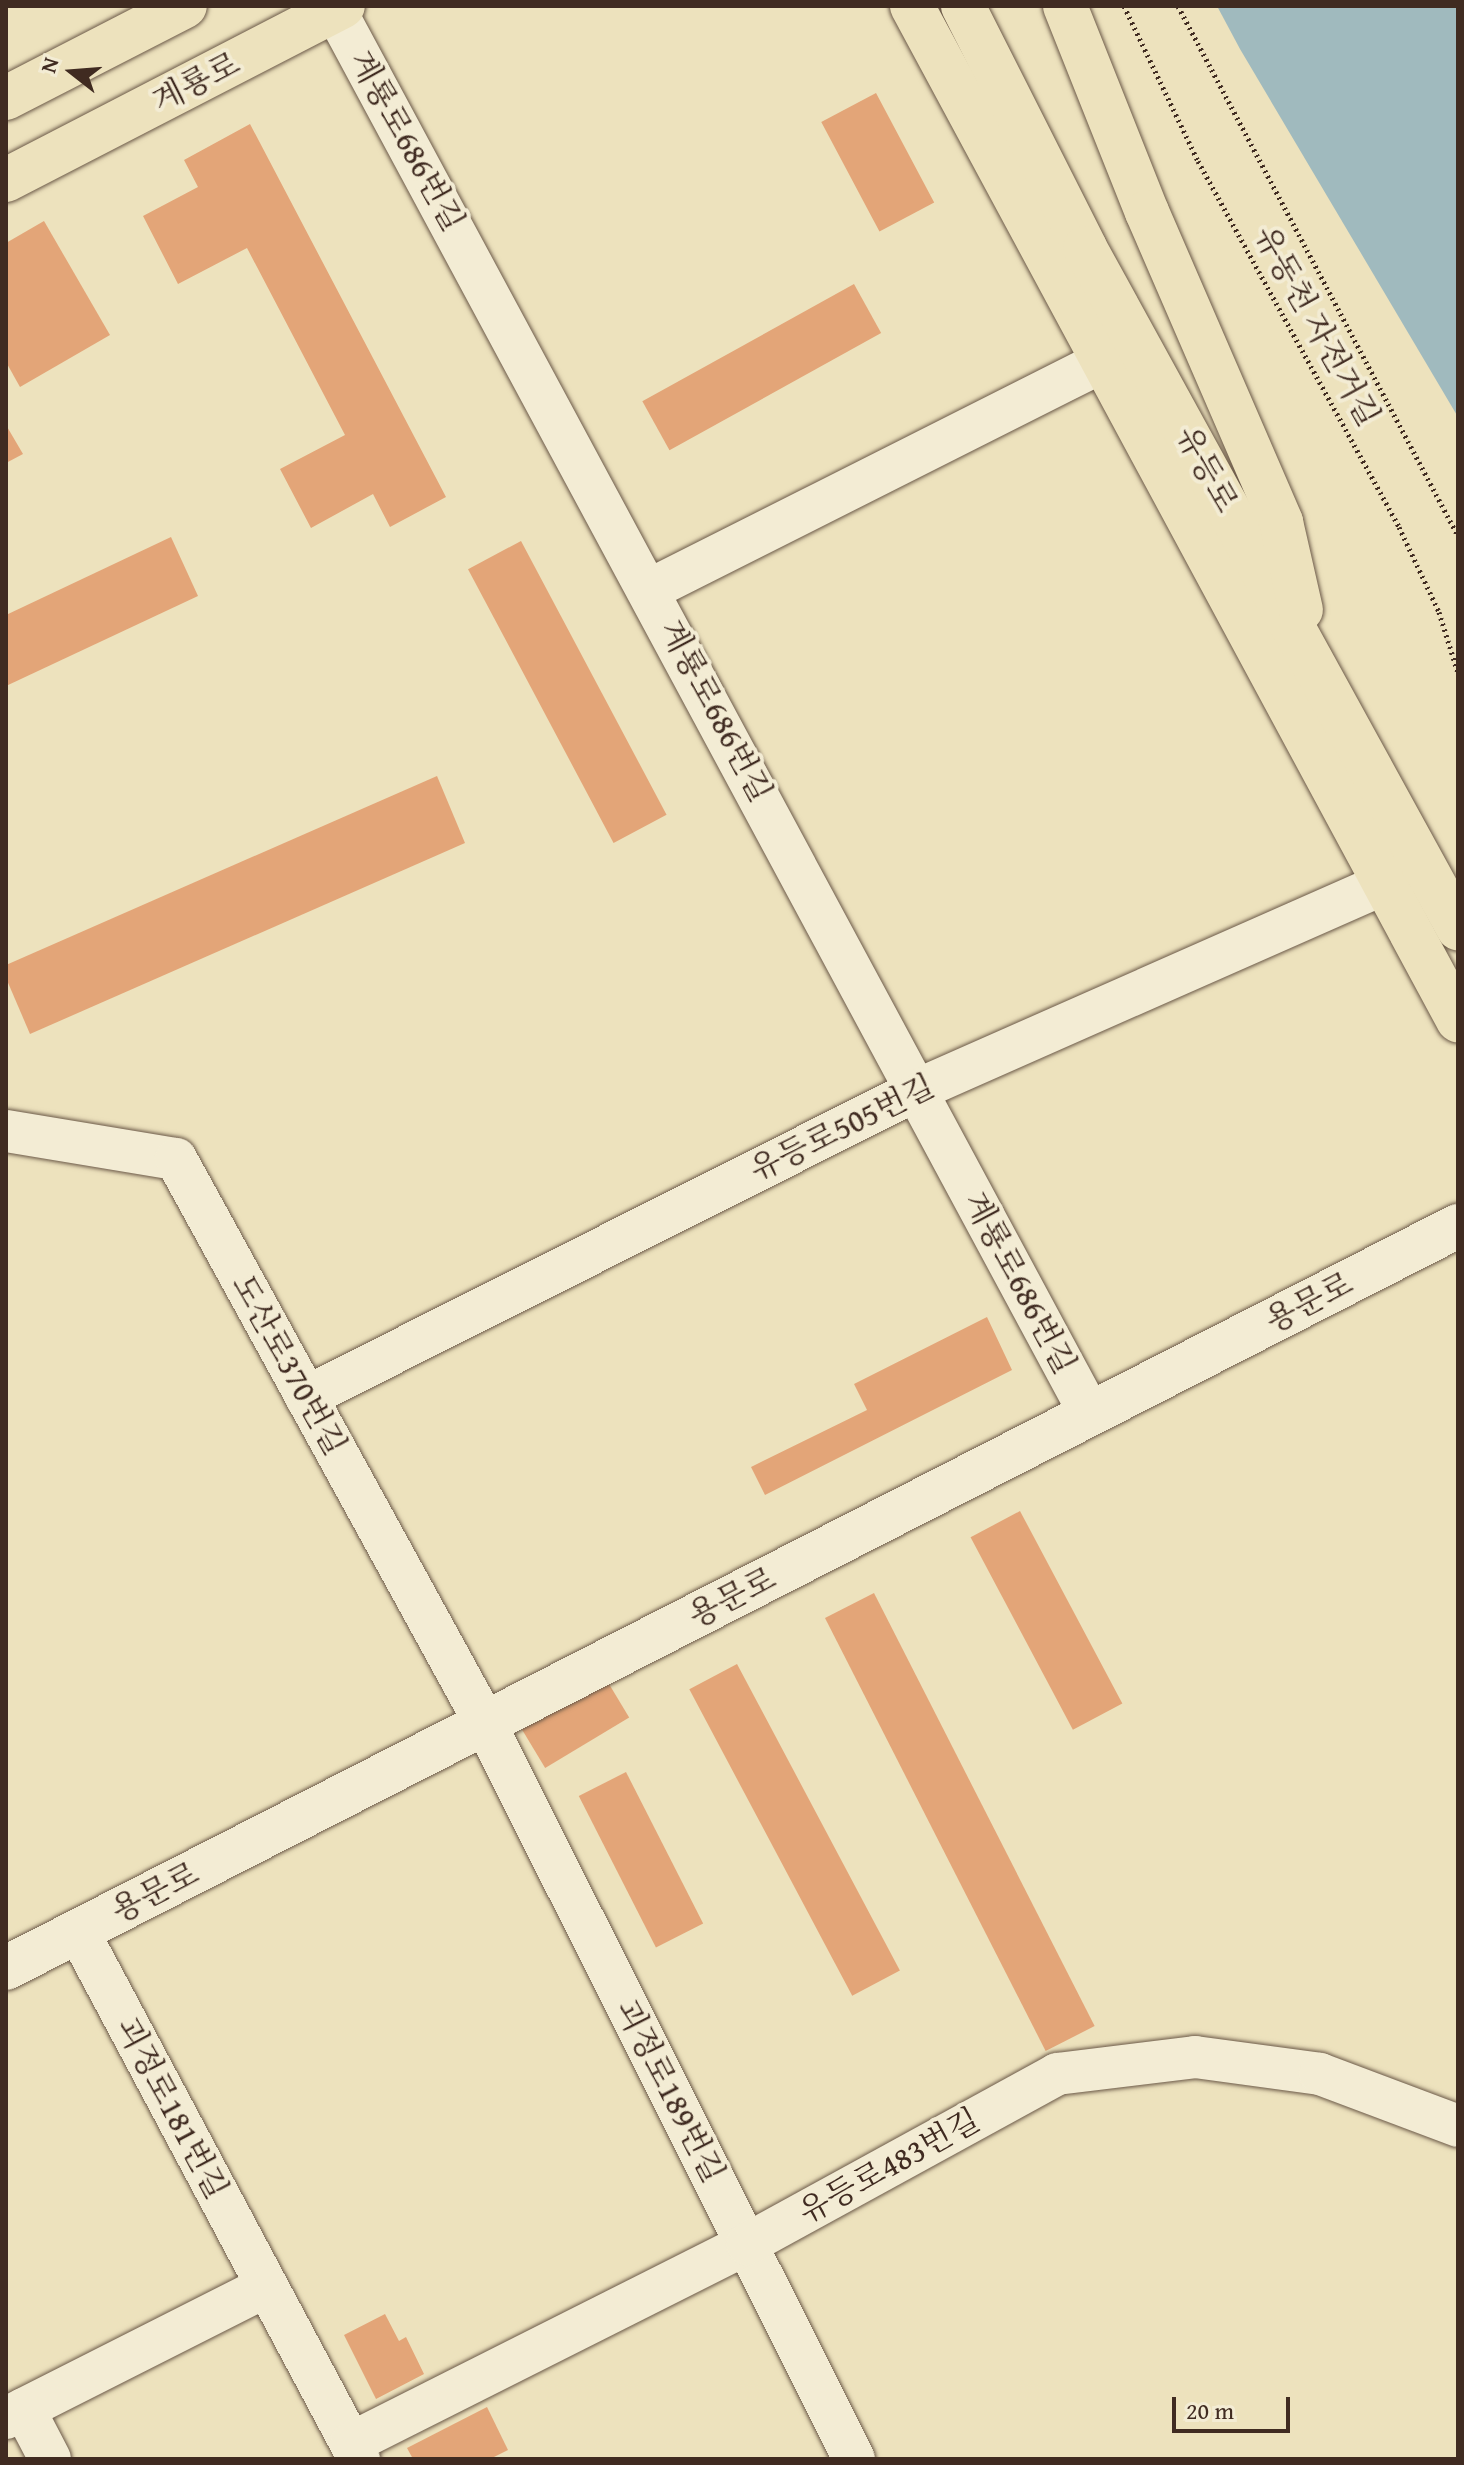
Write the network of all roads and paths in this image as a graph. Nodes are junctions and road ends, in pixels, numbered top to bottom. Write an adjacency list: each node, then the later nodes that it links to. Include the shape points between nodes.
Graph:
1 (185, 6): 8 (main road)
2 (912, 6): 10 (main road, 유등로)
3 (963, 6): 13 (main road, 유등로, via 1085,248)
4 (1065, 6): 13 (main road, via 1281,522)
5 (1124, 6): 14 (path, 유동천 자전거길, via 1198,161 1399,527 1439,612)
6 (1178, 6): 11 (path)
7 (339, 8): 9 (main road, 계룡로); 12 (street, 계룡로686번길)
8 (6, 98)
9 (6, 180)
10 (1102, 362): 12 (street); 15 (main road, 유등로)
11 (1458, 536)
12 (651, 589): 18 (street, 계룡로686번길)
13 (1312, 659): 16 (main road, 유등로)
14 (1458, 673)
15 (1388, 882): 17 (main road, 유등로); 18 (street, 유등로505번길)
16 (1458, 928)
17 (1458, 1020)
18 (917, 1090): 21 (street, 유등로505번길); 22 (street, 계룡로686번길)
19 (6, 1131): 21 (street, 도산로370번길, via 176,1159)
20 (1458, 1226): 22 (street, 용문로)
21 (306, 1397): 23 (street, 도산로370번길)
22 (1090, 1414): 23 (street, 용문로)
23 (485, 1723): 24 (street, 용문로); 27 (street, 괴정로189번길)
24 (78, 1931): 25 (street, 용문로); 28 (street, 괴정로181번길)
25 (6, 1968)
26 (1458, 2126): 27 (street, 유등로483번길, via 1320,2074 1195,2057 1057,2074)
27 (747, 2244): 30 (street, 유등로483번길); 32 (street, 괴정로189번길)
28 (267, 2286): 29 (street); 30 (street, 괴정로181번길)
29 (15, 2414): 31 (street)
30 (355, 2451)
31 (50, 2459)
32 (854, 2459)

